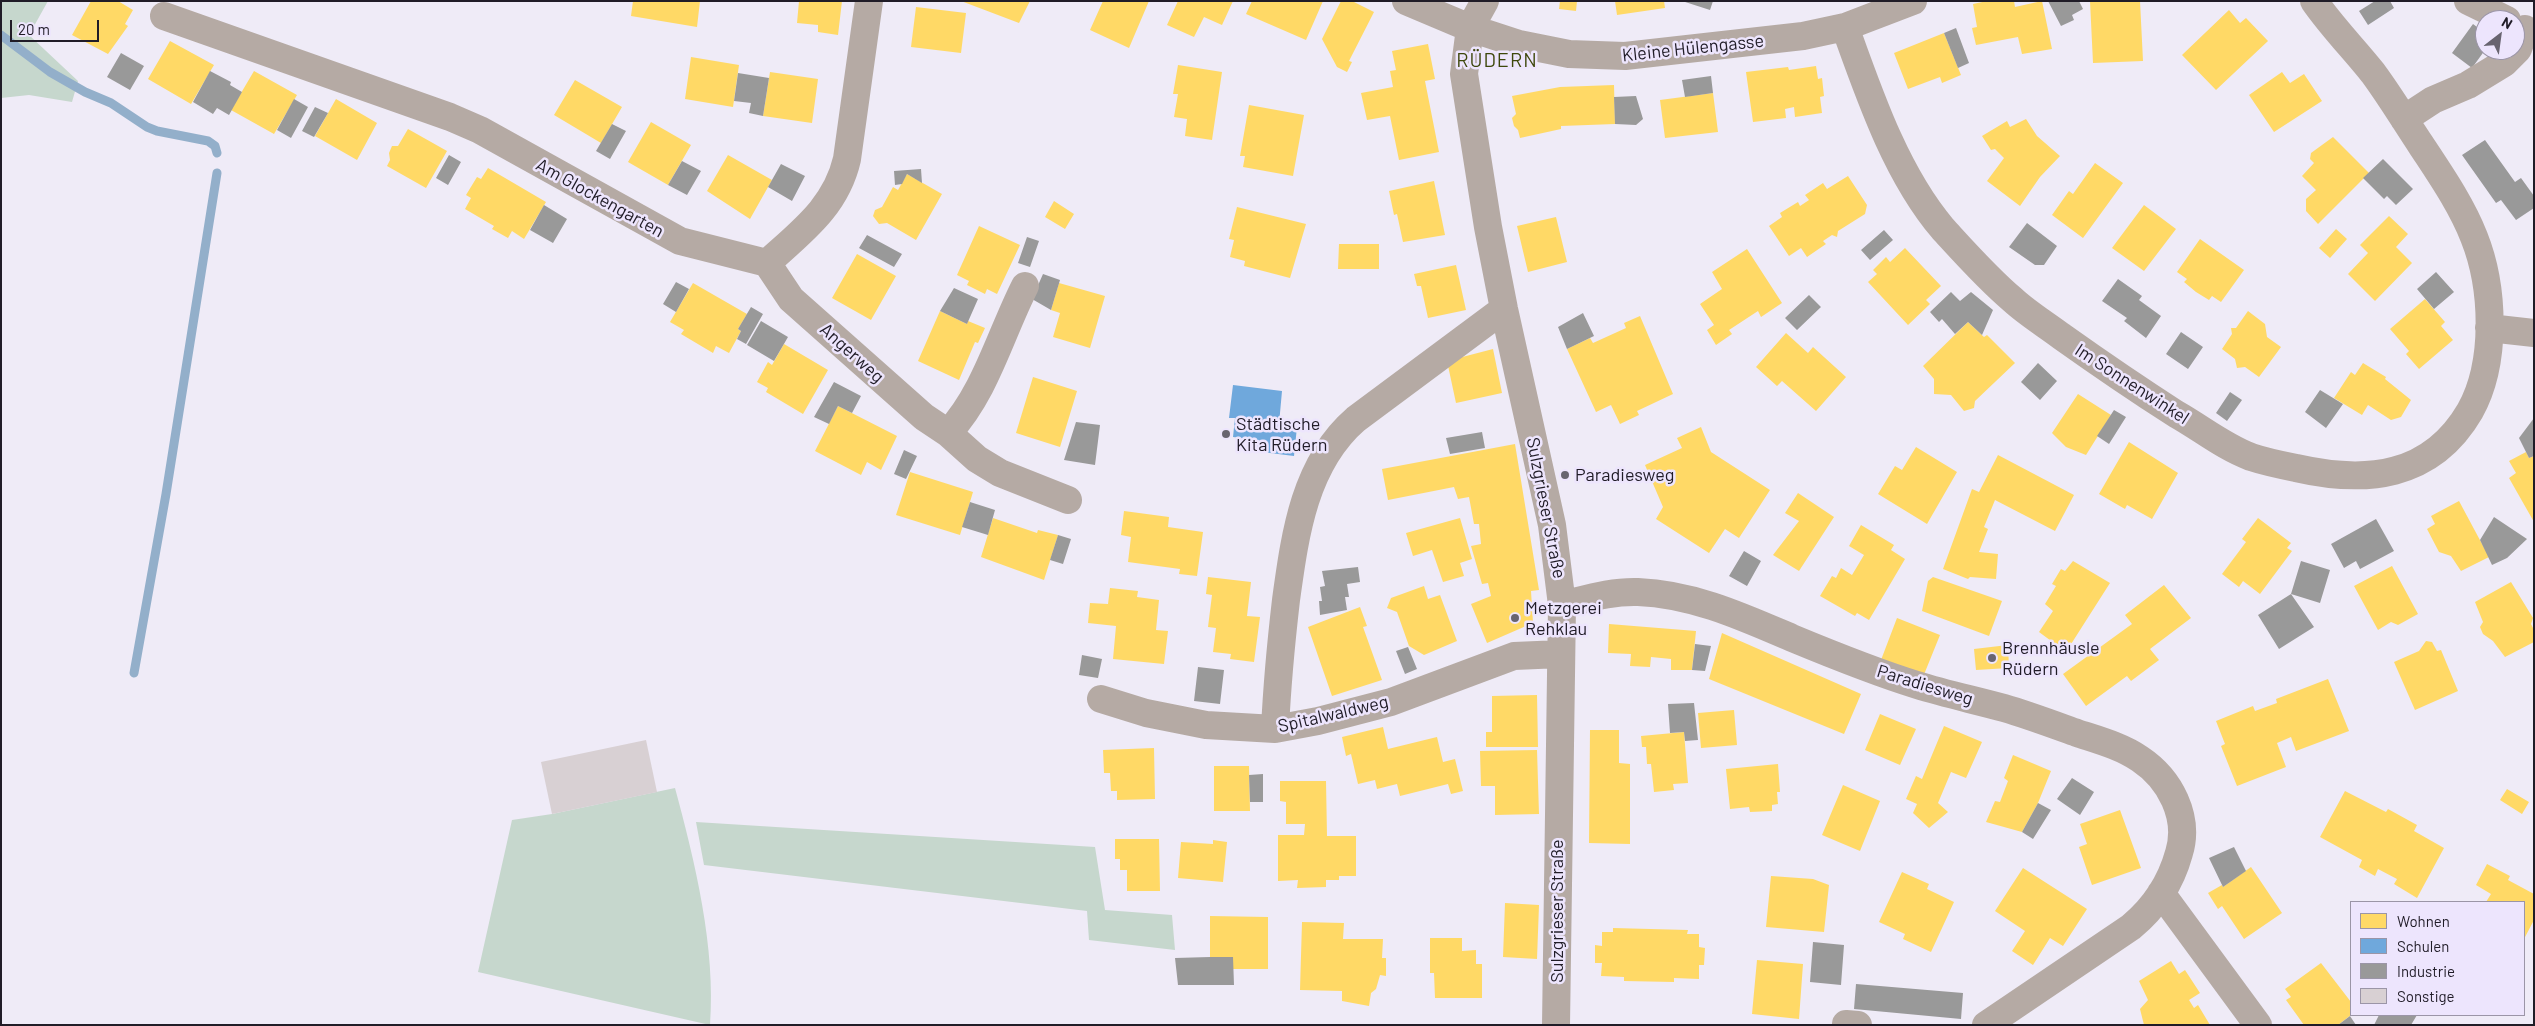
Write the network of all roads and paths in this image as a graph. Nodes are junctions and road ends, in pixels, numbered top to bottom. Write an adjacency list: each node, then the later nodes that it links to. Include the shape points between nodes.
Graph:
1 (869, 1): 13 (street, via 842,177 820,215)
2 (1406, 1): 10 (street, Kleine Hülengasse)
3 (1484, 1): 10 (street, Sulzgrieser Straße)
4 (1913, 1): 9 (street, Kleine Hülengasse)
5 (2314, 1): 12 (street, Im Sonnenwinkel, via 2373,74)
6 (2468, 1): 7 (street)
7 (2487, 10)
8 (164, 16): 13 (street, Am Glockengarten, via 450,117 480,130 675,239)
9 (1845, 27): 10 (street, Kleine Hülengasse, via 1784,39 1625,56 1549,51); 16 (street, Im Sonnenwinkel, via 1885,129 1912,183 1943,229 2022,308 2130,385 2244,454 2312,472 2348,476 2391,472 2423,460 2455,434 2476,399 2488,364)
10 (1470, 28): 15 (street, Sulzgrieser Straße, via 1464,74)
11 (2506, 60): 12 (street, via 2468,85 2433,100)
12 (2404, 119): 16 (street, Im Sonnenwinkel, via 2456,199 2474,237 2483,270)
13 (767, 263): 18 (street, Angerweg, via 792,299 924,417)
14 (1025, 286): 18 (street, via 976,394)
15 (1504, 310): 20 (street, Sulzgrieser Straße, via 1543,476); 23 (street, via 1356,419 1338,436 1322,459 1300,517 1291,560)
16 (2489, 328): 17 (street)
17 (2534, 333)
18 (948, 433): 19 (street, Angerweg, via 977,459 1000,473)
19 (1068, 500)
20 (1562, 605): 21 (street, Sulzgrieser Straße); 24 (street, Paradiesweg, via 1609,594 1638,592 1701,603 1732,612 1912,684 2025,715 2127,751 2149,766 2163,781 2181,817 2181,848)
21 (1561, 654): 23 (street, Spitalwaldweg, via 1514,656 1391,702); 25 (street, Sulzgrieser Straße)
22 (1100, 699): 23 (street, Spitalwaldweg, via 1146,713 1206,725)
23 (1275, 729)
24 (2161, 893): 26 (street, Paradiesweg, via 2131,927); 27 (street)
25 (1556, 1025)
26 (1986, 1025)
27 (2258, 1025)

